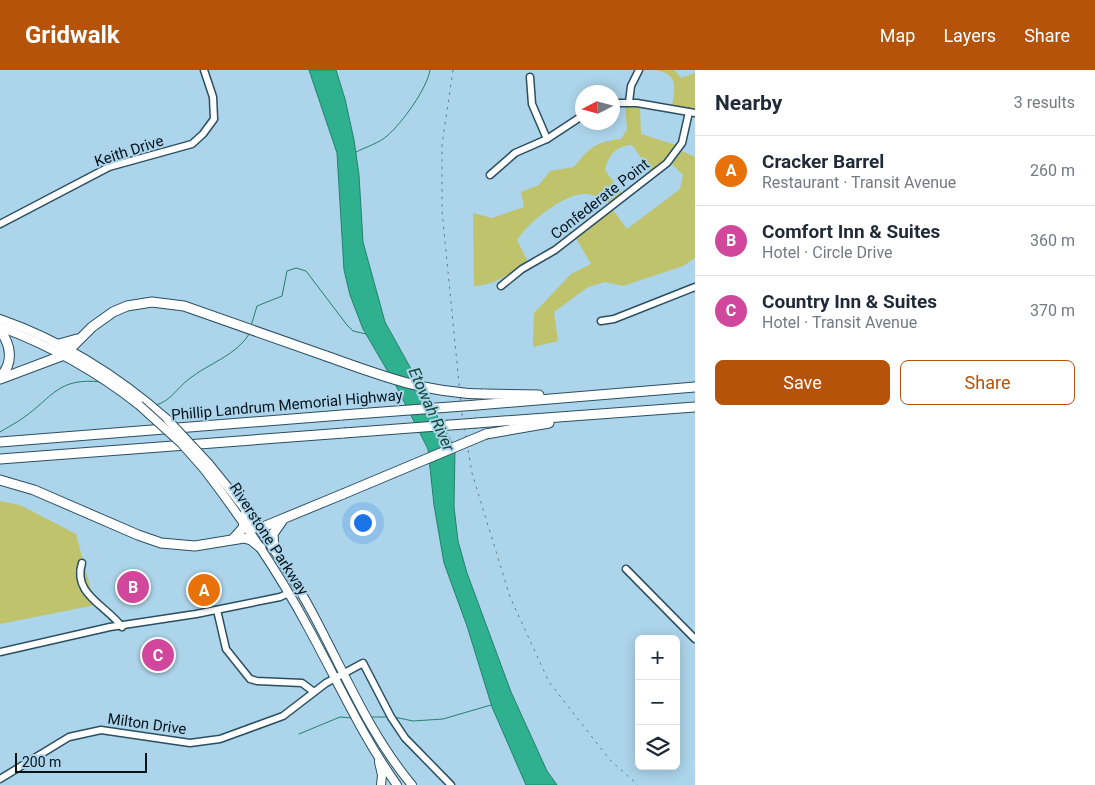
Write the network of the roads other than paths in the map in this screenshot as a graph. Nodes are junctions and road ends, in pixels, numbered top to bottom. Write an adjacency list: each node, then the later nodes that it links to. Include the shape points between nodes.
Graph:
1 (204, 70): 10 (street, Keith Drive, via 213,97 214,119 192,144 109,167)
2 (639, 70): 4 (street)
3 (530, 77): 8 (street, via 532,104)
4 (629, 102): 5 (street); 6 (street)
5 (620, 103)
6 (692, 112): 11 (street, Confederate Point, via 682,143 667,163 555,250)
7 (575, 121): 8 (street)
8 (547, 139): 9 (street, via 515,153)
9 (490, 175)
10 (0, 224)
11 (501, 286)
12 (695, 287): 14 (street, via 614,319)
13 (0, 319): 17 (main road)
14 (601, 321)
15 (0, 329): 18 (main road); 19 (highway, via 10,352 8,365)
16 (82, 336): 17 (highway); 18 (highway); 21 (highway, bridge, via 113,312 127,306 152,302 179,304 419,388 451,393)
17 (59, 344): 18 (main road)
18 (67, 353): 19 (highway); 25 (main road, Riverstone Parkway, bridge, via 139,405); 25 (main road, bridge, via 124,384 150,404 186,438)
19 (0, 378)
20 (695, 387): 21 (highway, Phillip Landrum Memorial Highway)
21 (586, 396): 23 (highway, Phillip Landrum Memorial Highway, bridge)
22 (690, 407): 24 (highway, Phillip Landrum Memorial Highway, bridge); 28 (highway, bridge, via 486,434)
23 (0, 442)
24 (0, 459)
25 (207, 467): 27 (main road, Riverstone Parkway); 29 (main road, Riverstone Parkway)
26 (0, 480): 31 (highway, via 34,490 161,544 194,546)
27 (246, 511): 29 (highway); 30 (main road, Riverstone Parkway)
28 (283, 520): 30 (highway); 33 (highway, via 273,534)
29 (245, 523): 30 (highway); 31 (highway); 32 (main road, Riverstone Parkway)
30 (259, 528): 33 (main road, Riverstone Parkway)
31 (234, 538): 32 (highway, via 248,538)
32 (260, 548): 36 (main road, Riverstone Parkway)
33 (274, 550): 41 (main road, Riverstone Parkway)
34 (82, 563): 38 (street, via 80,582 86,593)
35 (626, 569): 39 (street)
36 (289, 593): 37 (street); 42 (main road, Riverstone Parkway)
37 (217, 610): 38 (street); 43 (street, via 226,649 250,679 257,682 291,681 307,685)
38 (122, 627): 40 (street)
39 (695, 639)
40 (0, 652)
41 (345, 673): 42 (street, Milton Drive); 45 (main road, Riverstone Parkway, via 370,723); 50 (street, Milton Drive, via 363,664 405,738)
42 (334, 678): 43 (street, Milton Drive); 44 (main road, Riverstone Parkway)
43 (314, 692): 46 (street, Milton Drive, via 283,716 220,739 190,743 101,730 69,737)
44 (378, 758): 47 (main road); 48 (main road, Riverstone Parkway)
45 (406, 777): 48 (main road); 49 (main road, Riverstone Parkway)
46 (0, 779)
47 (381, 785)
48 (397, 785)
49 (412, 785)
50 (452, 785)

